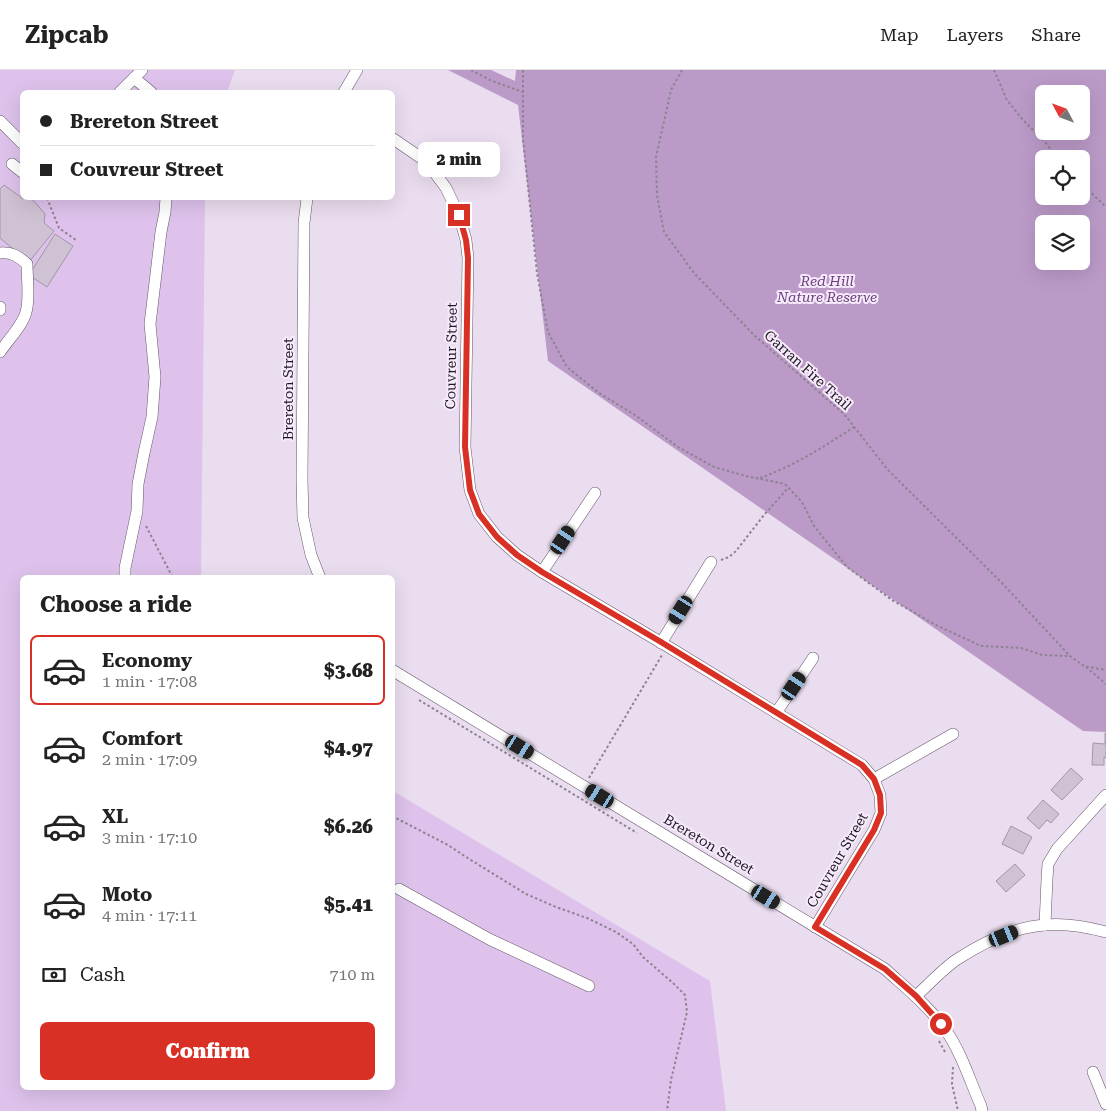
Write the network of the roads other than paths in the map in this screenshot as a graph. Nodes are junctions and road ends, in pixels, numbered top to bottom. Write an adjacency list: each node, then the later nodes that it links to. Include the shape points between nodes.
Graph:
1 (357, 70): 5 (street)
2 (138, 74): 3 (street); 4 (street)
3 (122, 90)
4 (150, 90)
5 (345, 90)
6 (0, 121): 8 (street)
7 (395, 140): 17 (street, Couvreur Street, via 427,162 446,188 466,240 465,447 470,490 479,514 497,537)
8 (20, 141)
9 (12, 164): 10 (street)
10 (20, 170)
11 (166, 200): 18 (street, via 150,324 155,377 152,417)
12 (307, 200): 19 (street, Brereton Street, via 303,518)
13 (0, 253): 14 (street, via 19,256 26,264 28,303 17,329)
14 (0, 352)
15 (595, 492): 17 (street)
16 (711, 562): 20 (street)
17 (542, 572): 20 (street, Couvreur Street)
18 (125, 575)
19 (319, 575)
20 (664, 644): 23 (street, Couvreur Street)
21 (813, 658): 23 (street)
22 (395, 672): 29 (street, Brereton Street)
23 (776, 713): 25 (street, Couvreur Street, via 862,765)
24 (953, 734): 25 (street)
25 (874, 779): 29 (street, Couvreur Street, via 880,795 881,813)
26 (1106, 795): 28 (street, via 1057,849 1048,864)
27 (399, 889): 31 (street, via 489,939)
28 (1045, 925): 30 (street, via 1078,926); 32 (street, via 1021,929 987,942 955,961)
29 (815, 927): 32 (street, Brereton Street, via 885,969)
30 (1106, 932)
31 (589, 986)
32 (916, 996): 35 (street, Brereton Street, via 947,1033 962,1060)
33 (1093, 1072): 34 (street)
34 (1106, 1104)
35 (982, 1111)

